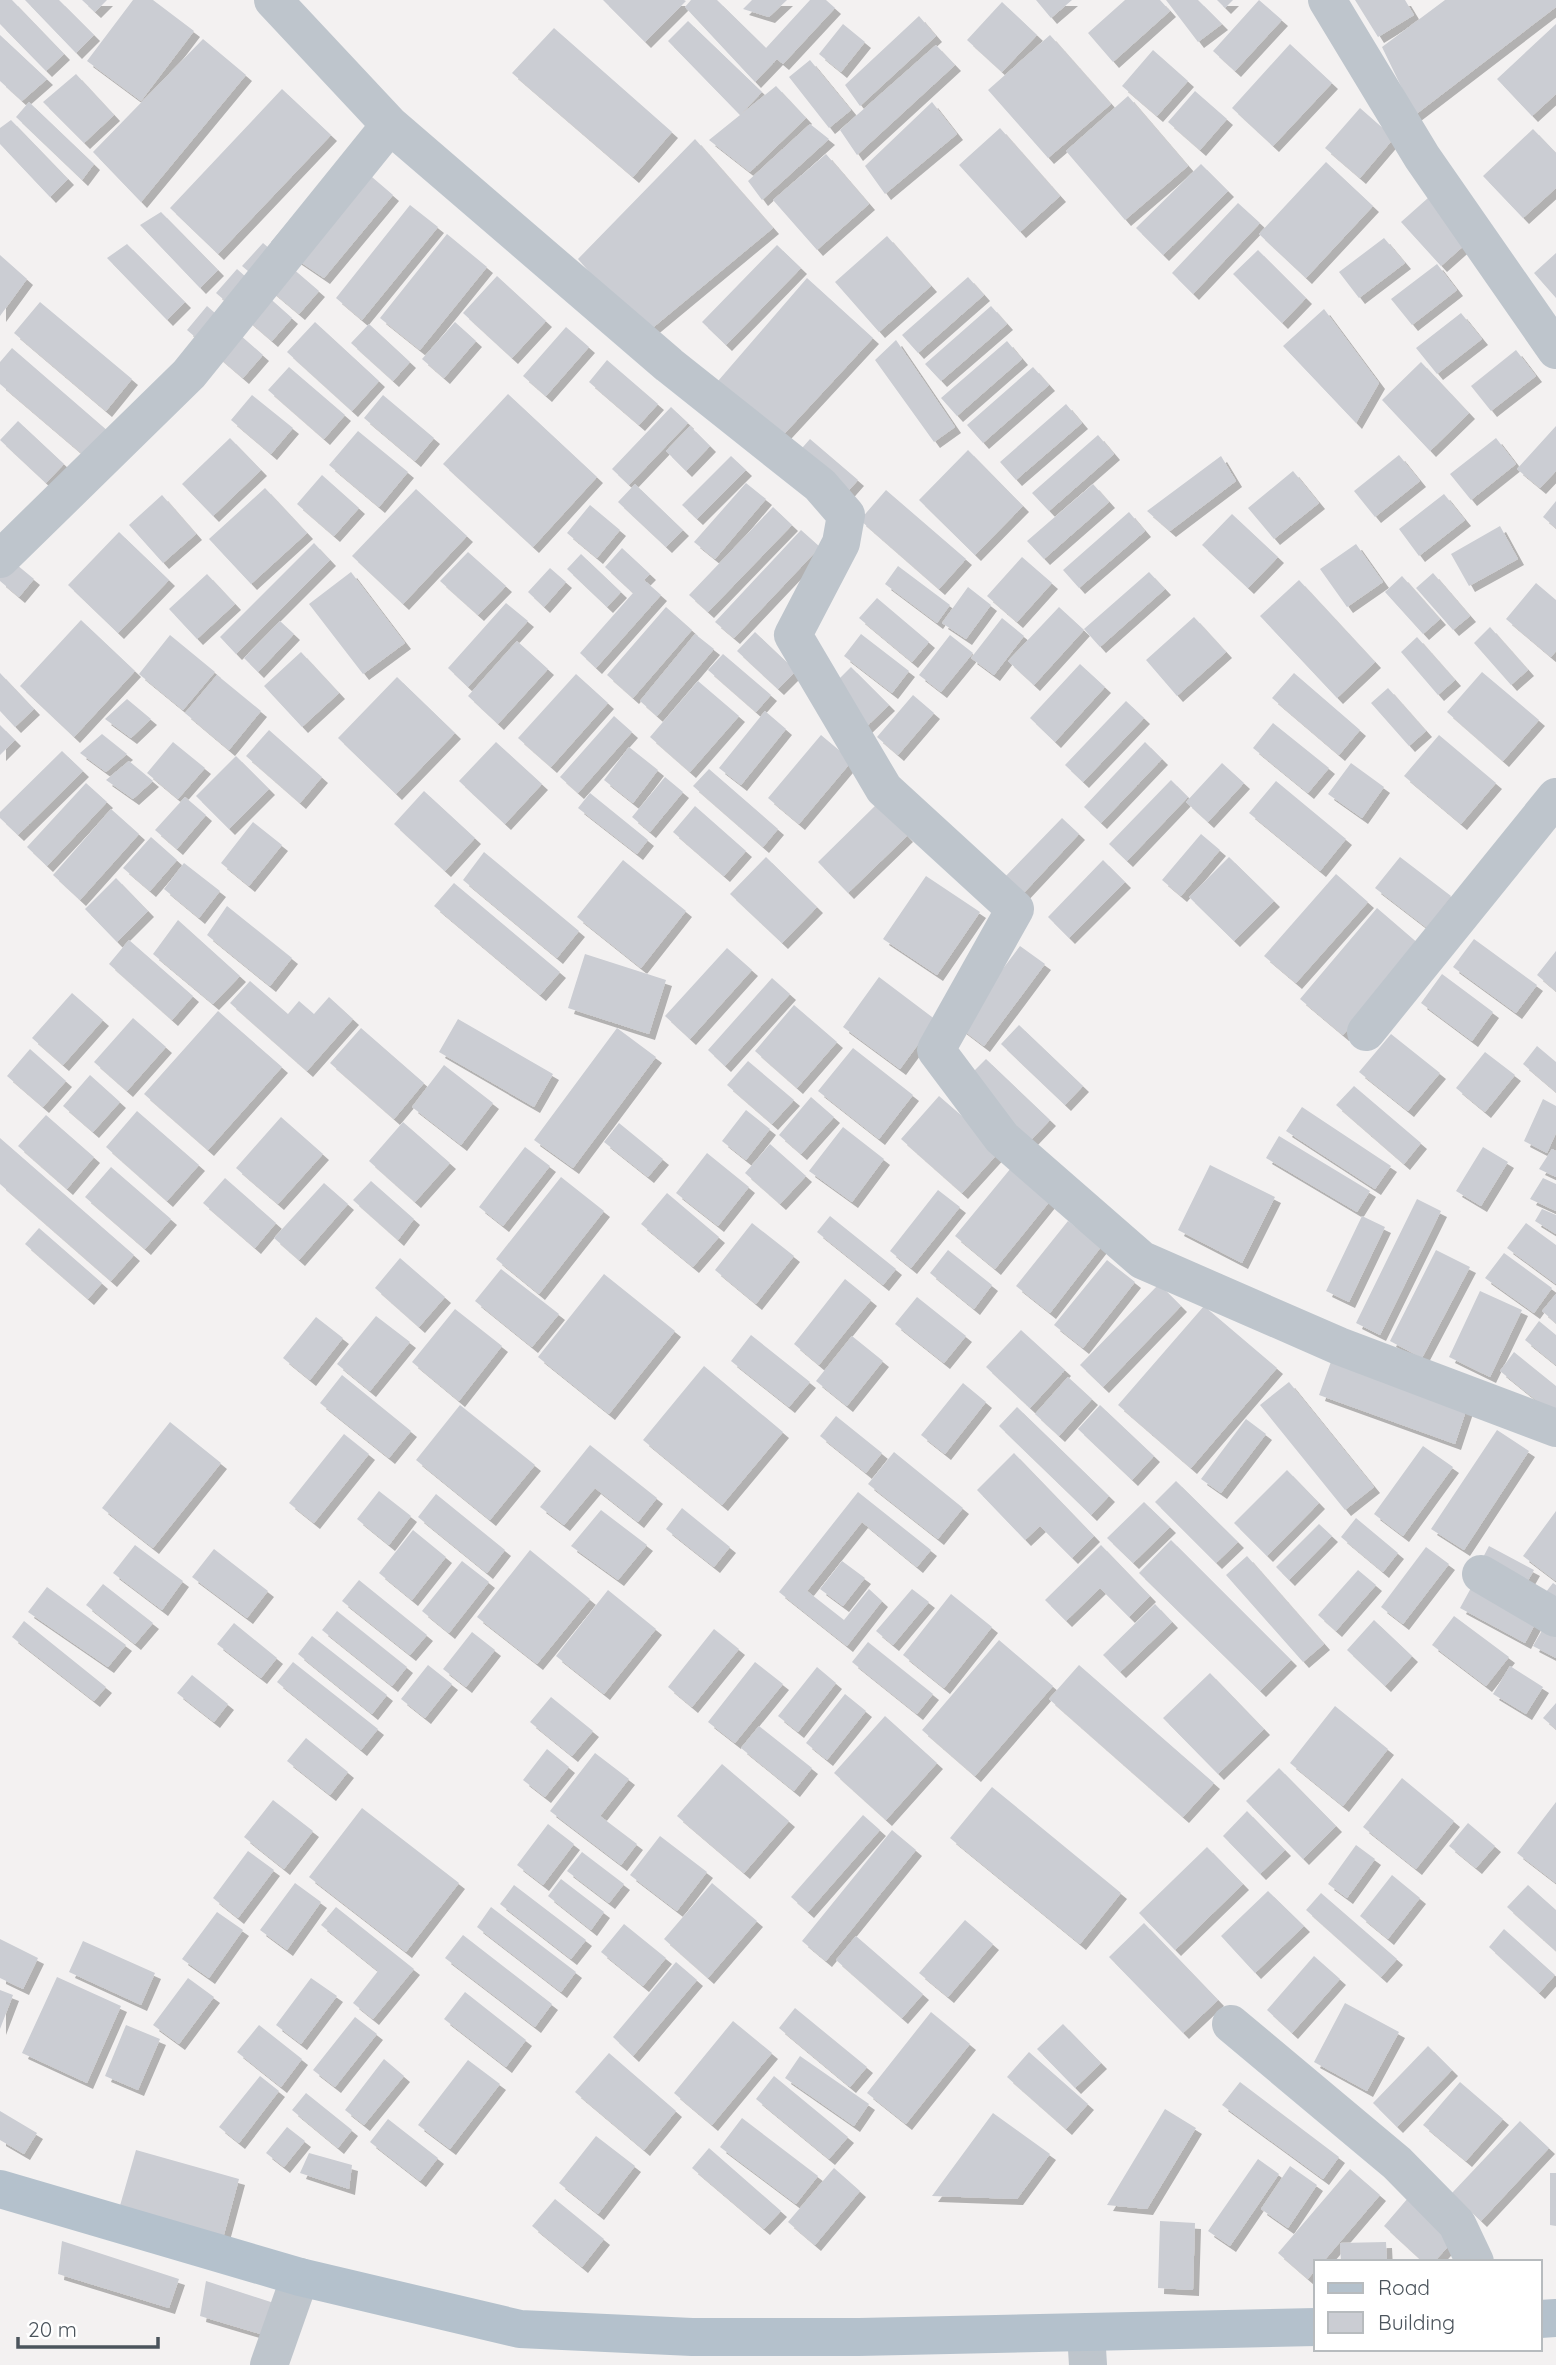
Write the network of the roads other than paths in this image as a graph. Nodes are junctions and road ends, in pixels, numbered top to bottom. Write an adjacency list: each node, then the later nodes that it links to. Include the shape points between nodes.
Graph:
1 (272, 0): 3 (street)
2 (1327, 0): 4 (street, via 1422,157)
3 (390, 125): 5 (street, via 189,374); 8 (street, via 669,365 820,485 846,515 841,543 793,635 884,789 1015,909 936,1050 1002,1138 1142,1260 1339,1346)
4 (1556, 351)
5 (0, 559)
6 (1556, 797): 7 (street)
7 (1366, 1032)
8 (1556, 1428)
9 (1481, 1574): 10 (street)
10 (1556, 1618)
11 (1231, 2024): 13 (street, via 1397,2163 1457,2224)
12 (0, 2189): 14 (main road)
13 (1474, 2260)
14 (300, 2277): 16 (main road, via 520,2329 692,2337 859,2337); 17 (street)
15 (1314, 2327): 16 (main road)
16 (1087, 2349)
17 (269, 2365)

